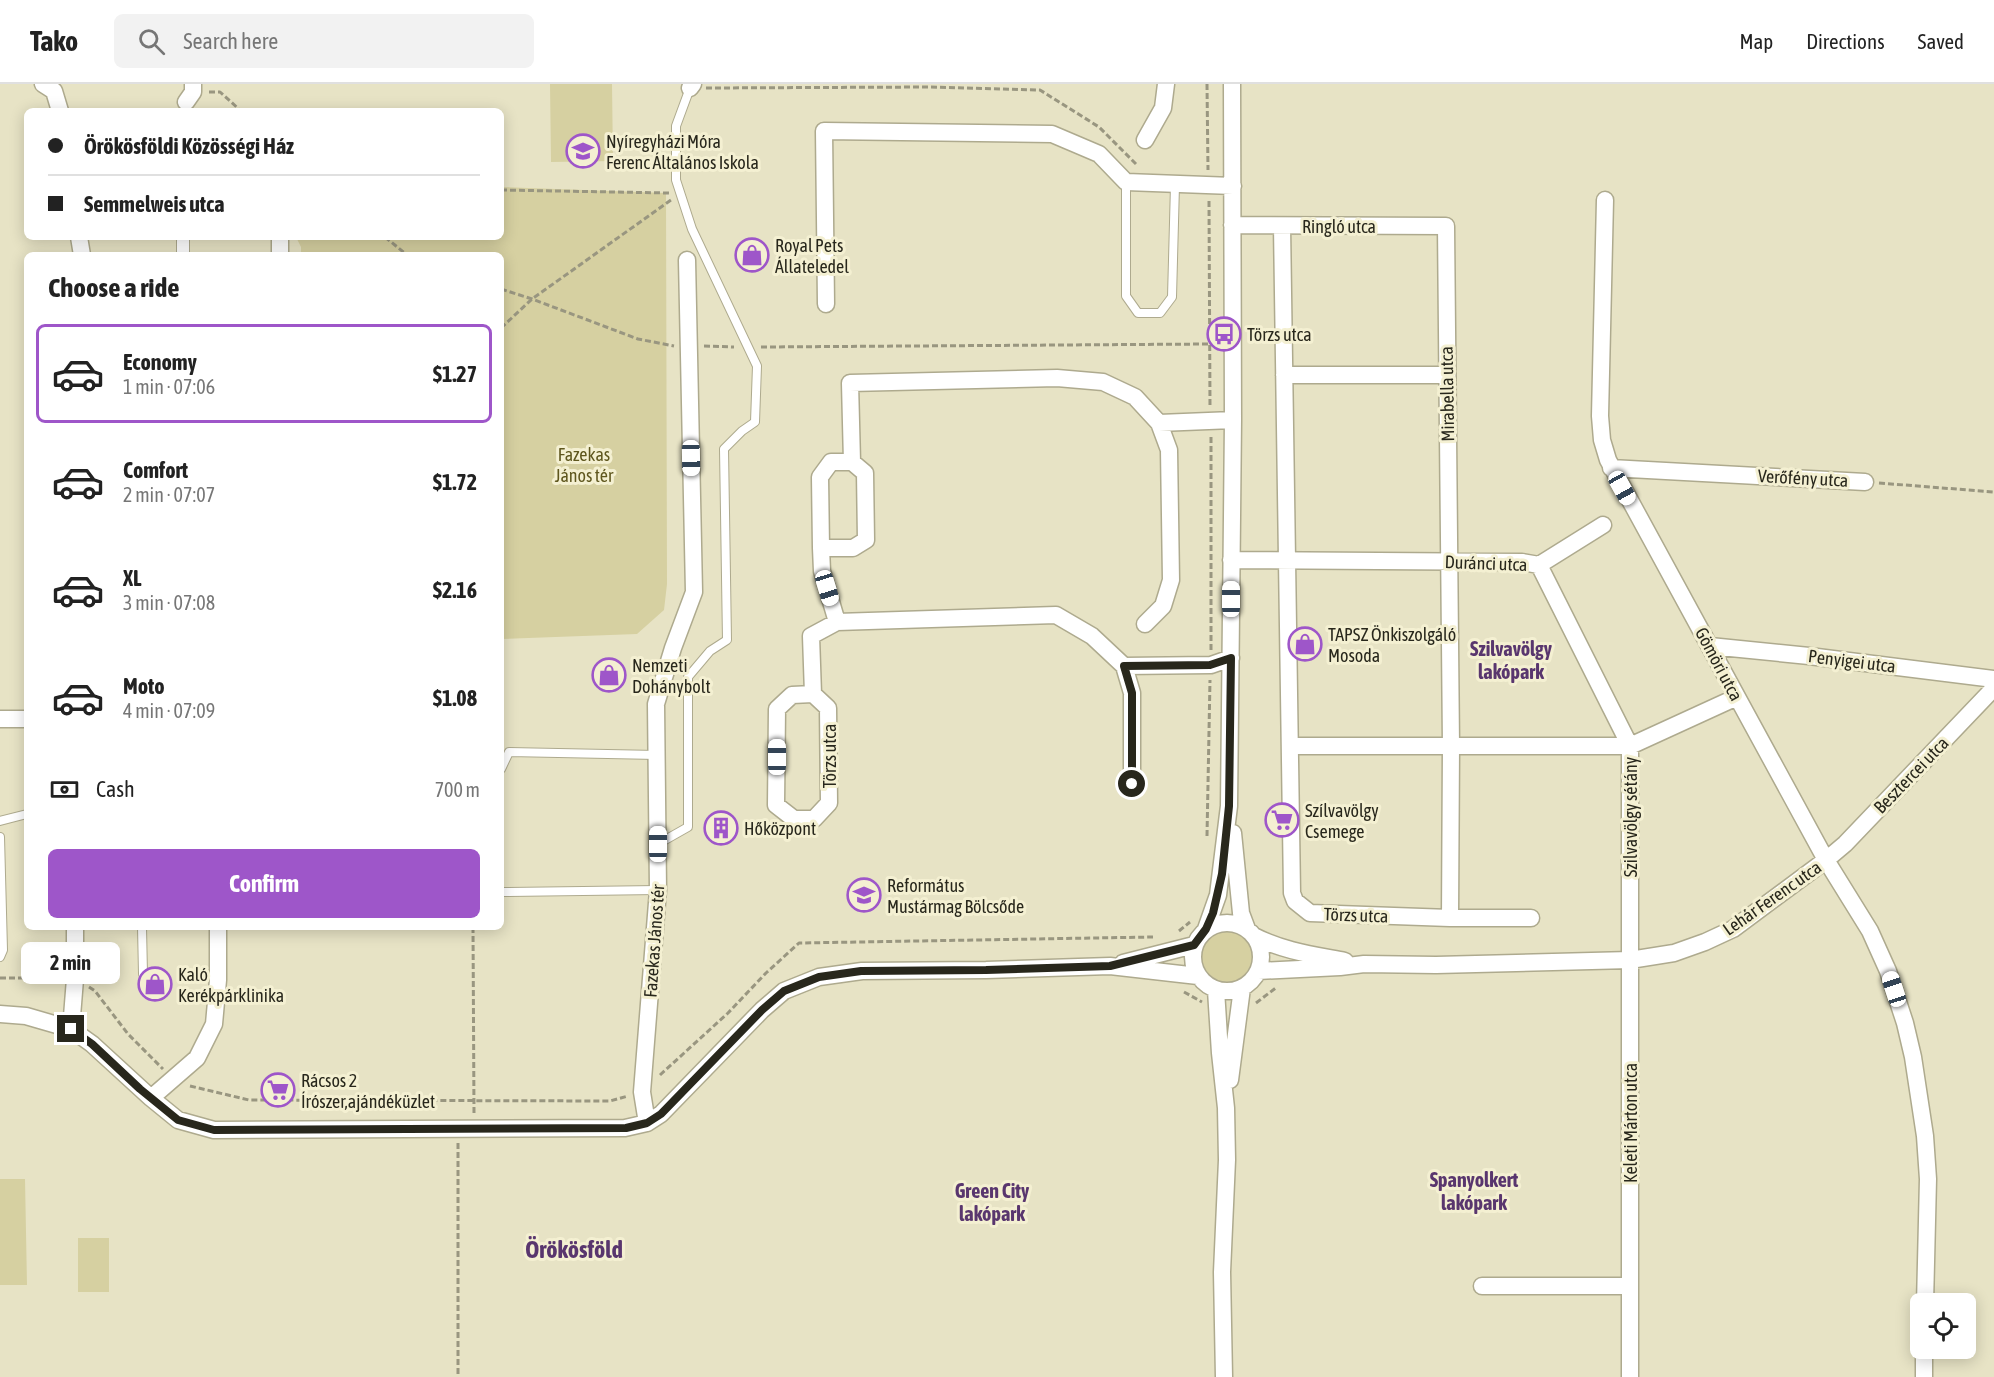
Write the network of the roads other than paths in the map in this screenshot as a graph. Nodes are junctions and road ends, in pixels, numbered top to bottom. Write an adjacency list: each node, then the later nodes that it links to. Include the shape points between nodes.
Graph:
1 (43, 84): 5 (street, via 54,91)
2 (1166, 84): 6 (street, via 1163,108)
3 (1232, 84): 9 (street)
4 (691, 86): 50 (lane, via 676,126 676,180 692,229 757,366 755,422 724,449 727,640 710,651 688,677 688,826)
5 (59, 108)
6 (1145, 140)
7 (1126, 182): 8 (street); 8 (lane, via 1126,296 1138,313 1160,313 1172,297); 15 (street, via 1099,154 1052,134 824,131)
8 (1175, 185): 9 (street, via 1208,178)
9 (1233, 186): 11 (street)
10 (1605, 200): 21 (street, Gömöri utca, via 1600,416 1602,440)
11 (1233, 225): 12 (street, Ringló utca); 18 (street)
12 (1282, 226): 13 (street, Ringló utca); 16 (street, Törzs utca)
13 (1446, 226): 17 (street, Mirabella utca)
14 (687, 260): 43 (street, Fazekas János tér, via 694,592 657,704)
15 (826, 304)
16 (1284, 375): 17 (street); 26 (street, Törzs utca)
17 (1447, 375): 27 (street, Mirabella utca)
18 (1233, 420): 19 (street); 25 (street)
19 (1159, 423): 20 (street, via 1135,397 1103,382 1057,378 850,383); 30 (street, via 1169,450 1171,580 1163,606)
20 (852, 462): 24 (street, via 831,462 820,477); 24 (street, via 865,473 866,540 853,548)
21 (1611, 468): 22 (street, Verőfény utca); 31 (street, Gömöri utca)
22 (1865, 482)
23 (1603, 525): 28 (street)
24 (821, 548): 29 (street, via 822,571)
25 (1231, 560): 26 (street, Duránci utca); 32 (street)
26 (1287, 561): 27 (street, Duránci utca); 40 (street, Törzs utca)
27 (1449, 561): 28 (street, Duránci utca); 41 (street, Mirabella utca)
28 (1539, 565): 42 (street, Duránci utca)
29 (837, 622): 33 (street, via 1056,615 1092,636); 36 (street, via 811,636)
30 (1145, 624)
31 (1710, 646): 34 (street, Penyigei utca); 37 (street, Gömöri utca)
32 (1231, 658): 33 (street, via 1210,665); 46 (street)
33 (1124, 666): 45 (street, via 1132,693)
34 (1994, 679)
35 (1994, 687): 51 (street, Besztercei utca)
36 (813, 694): 36 (street, Törzs utca, via 828,708 829,803 814,819 794,819 776,805 777,709 792,695)
37 (1737, 697): 42 (street); 51 (street, Gömöri utca)
38 (0, 719): 39 (street)
39 (24, 719)
40 (1290, 746): 41 (street, Szilvavölgy sétány); 54 (street, Törzs utca, via 1295,901 1310,913)
41 (1451, 746): 42 (street, Szilvavölgy sétány); 54 (street)
42 (1630, 746): 63 (street, Szilvavölgy sétány)
43 (657, 755): 44 (lane, via 509,752); 50 (street, Fazekas János tér)
44 (504, 763)
45 (1132, 784)
46 (1229, 806): 56 (street, via 1218,895); 60 (street, via 1241,913)
47 (24, 815): 48 (lane)
48 (0, 821)
49 (0, 837): 62 (lane)
50 (658, 844): 52 (street, Fazekas János tér)
51 (1826, 860): 63 (street, Lehár Ferenc utca, via 1733,929 1674,953); 78 (street, Lehár Ferenc utca, via 1870,931 1888,971 1913,1057 1928,1179)
52 (658, 890): 53 (lane); 75 (street, Fazekas János tér, via 642,1092)
53 (504, 892)
54 (1450, 918): 55 (street)
55 (1531, 918)
56 (1206, 929): 60 (street, via 1231,923); 61 (street)
57 (75, 930): 72 (street)
58 (142, 930): 67 (lane)
59 (218, 930): 73 (street, via 214,1024 197,1058)
60 (1251, 933): 64 (street, Lehár Ferenc utca, via 1292,951); 66 (street, via 1262,957)
61 (1194, 945): 65 (street); 68 (street, via 1192,961)
62 (1, 952)
63 (1630, 960): 64 (street, Lehár Ferenc utca); 77 (street, Keleti Márton utca)
64 (1364, 964): 66 (street, Lehár Ferenc utca)
65 (1110, 966): 68 (street); 75 (street, via 861,971 819,977 784,991 674,1102)
66 (1258, 971): 69 (street)
67 (143, 974)
68 (1198, 976): 70 (street)
69 (1242, 988): 70 (street); 74 (street)
70 (1216, 990): 74 (street)
71 (0, 1014): 72 (street, via 26,1016)
72 (71, 1029): 73 (street)
73 (151, 1098): 75 (street, via 178,1120 214,1130 626,1128)
74 (1226, 1108): 80 (street)
75 (647, 1123)
76 (1482, 1286): 77 (street)
77 (1629, 1286): 81 (street, Keleti Márton utca)
78 (1925, 1293)
79 (1924, 1359): 82 (street)
80 (1223, 1376)
81 (1630, 1377)
82 (1924, 1377)

